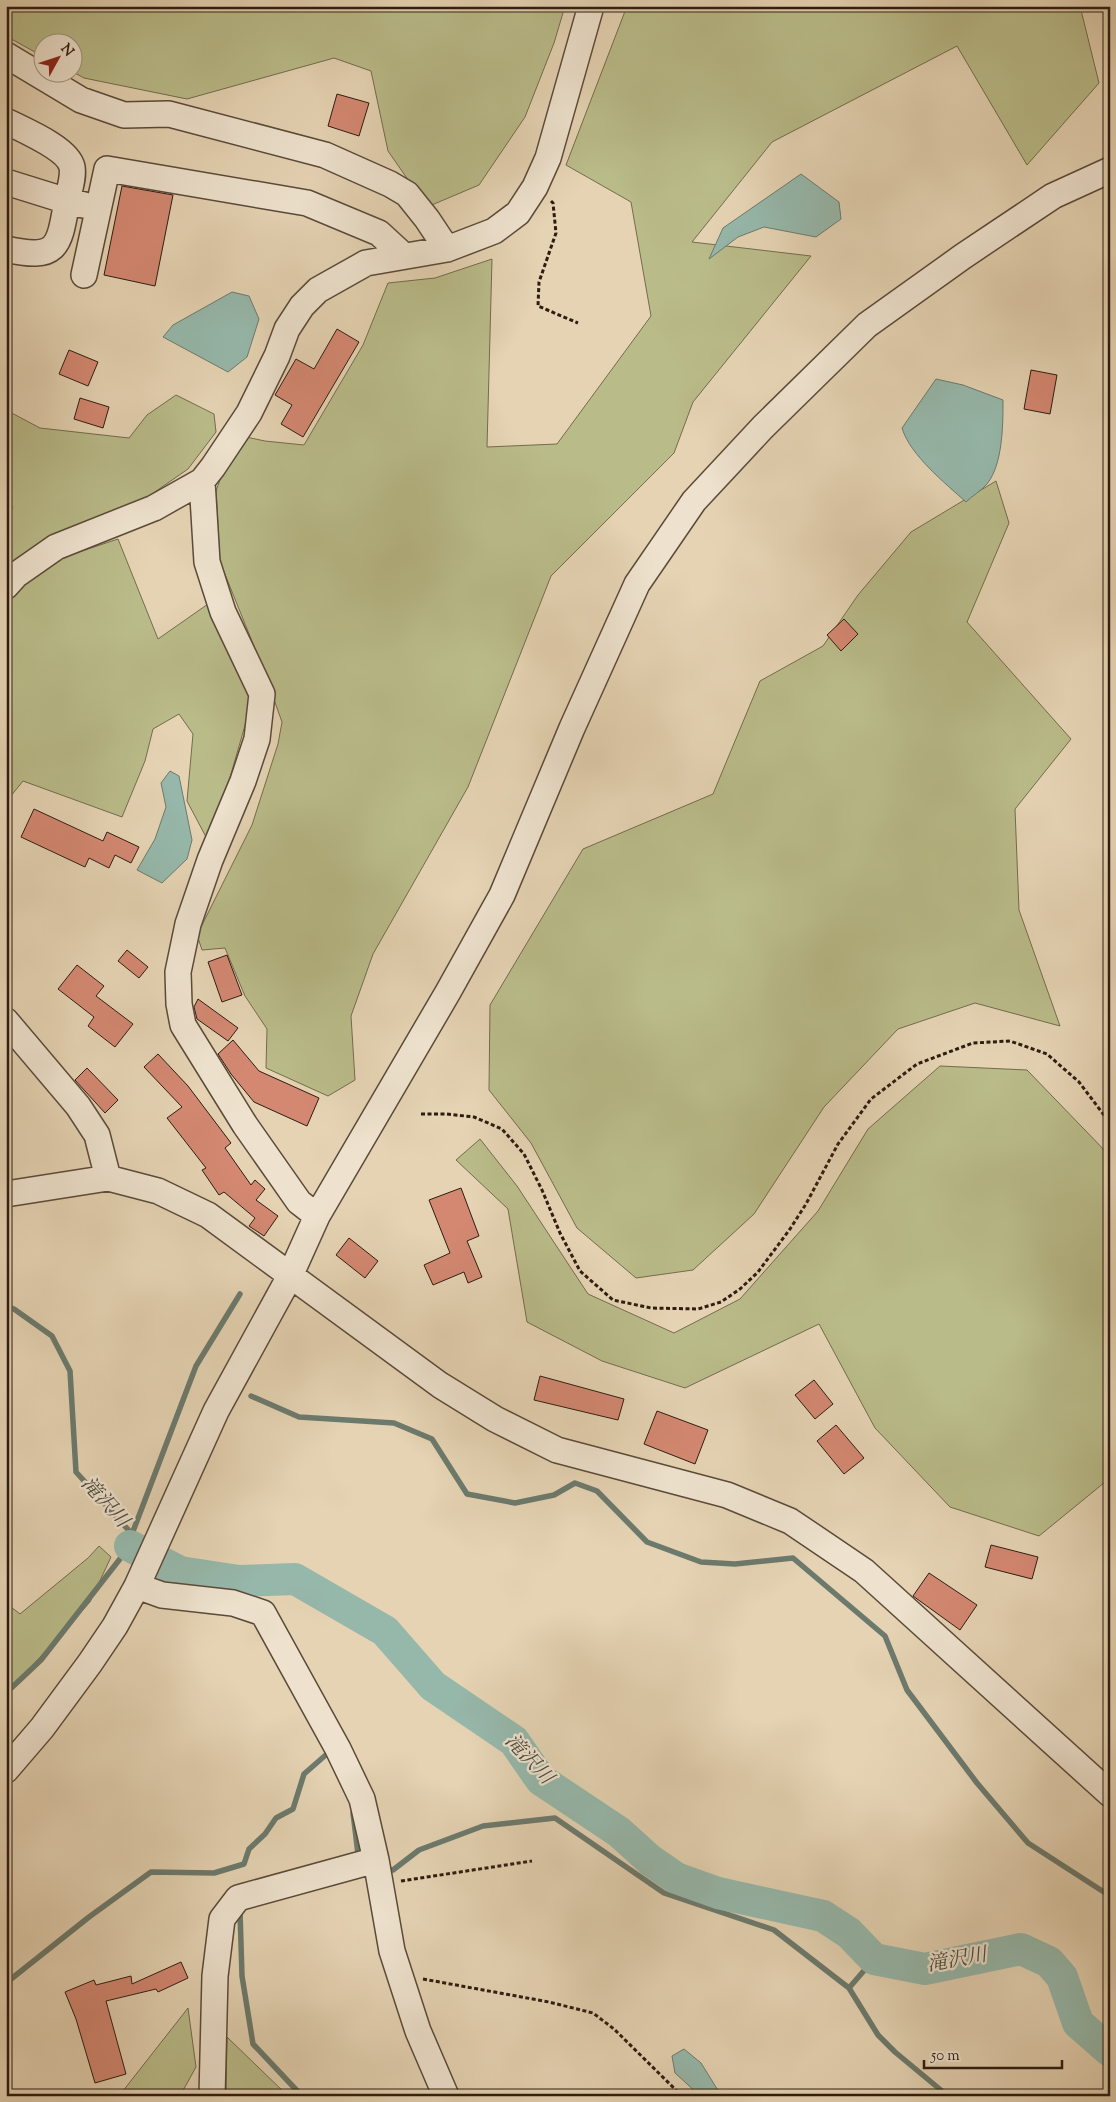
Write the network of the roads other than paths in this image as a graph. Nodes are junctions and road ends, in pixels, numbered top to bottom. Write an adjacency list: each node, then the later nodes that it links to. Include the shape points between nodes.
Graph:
1 (591, 6): 9 (street, via 548,158 535,187 518,213 507,222 494,231)
2 (6, 55): 9 (street, via 81,100 124,115 168,114 325,155 407,194)
3 (6, 121): 6 (street, via 62,151 72,164)
4 (1110, 170): 17 (street, via 1053,196 962,256 867,325 694,500 637,584 502,895)
5 (6, 182): 6 (street)
6 (67, 201): 7 (street); 8 (street, via 61,237 54,247 35,254)
7 (98, 209): 10 (street, via 107,169 307,203 379,233); 11 (street)
8 (6, 249)
9 (447, 249): 10 (street)
10 (404, 256): 12 (street, via 366,263 318,290 302,306 287,328 249,413)
11 (84, 275)
12 (202, 481): 13 (street, via 154,508 56,547 16,575); 17 (street, via 207,562 223,612 262,694 257,739 188,924 178,972 182,1025 239,1116 299,1202)
13 (6, 586)
14 (6, 1021): 15 (street, via 78,1106 97,1135)
15 (108, 1178): 16 (street); 18 (street, via 158,1191 208,1215)
16 (6, 1194)
17 (318, 1216): 18 (street)
18 (290, 1276): 19 (street, via 216,1411); 21 (street, via 440,1385 495,1419 557,1450 726,1495 790,1521 864,1571)
19 (137, 1586): 20 (street, via 90,1663); 22 (street, via 162,1595 233,1603 263,1613 338,1749 362,1800)
20 (6, 1770)
21 (1110, 1794)
22 (378, 1872): 23 (street, via 238,1898 222,1918 215,1976); 24 (street, via 392,1951 418,2031)
23 (212, 2096)
24 (446, 2096)

